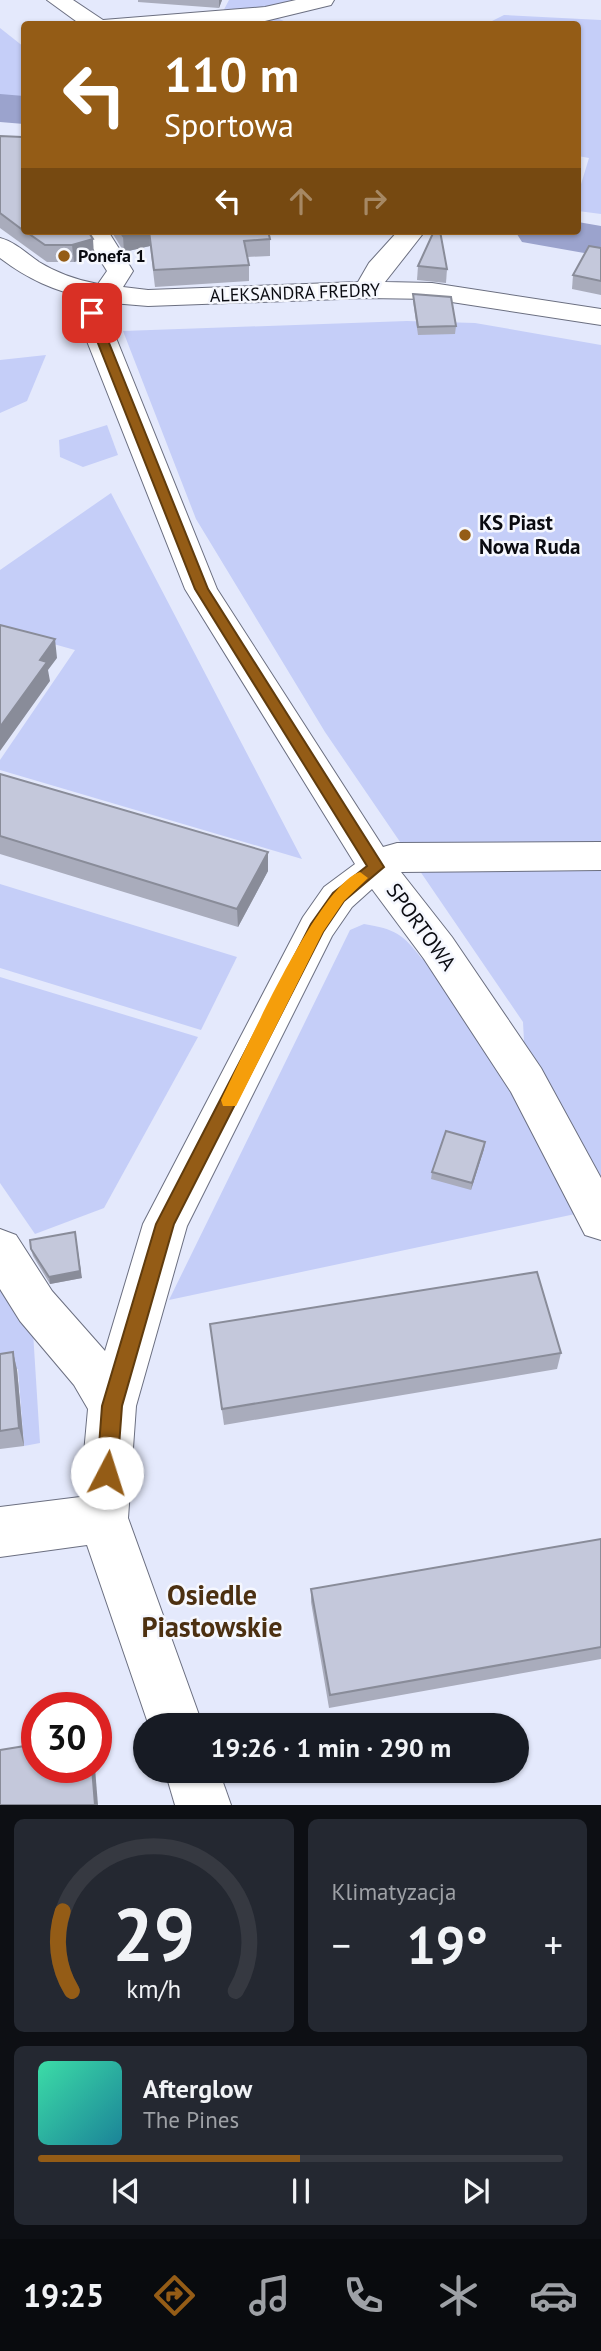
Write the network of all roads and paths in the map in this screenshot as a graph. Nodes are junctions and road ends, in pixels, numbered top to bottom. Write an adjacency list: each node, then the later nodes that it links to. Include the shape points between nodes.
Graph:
1 (58, 0): 3 (street)
2 (323, 0): 4 (street, via 265,14)
3 (90, 21)
4 (157, 21)
5 (98, 235): 9 (street, via 120,271)
6 (408, 235): 8 (street, via 378,269)
7 (0, 246): 9 (street, ALEKSANDRA FREDRY, via 65,285)
8 (367, 290): 9 (street, ALEKSANDRA FREDRY, via 148,298); 10 (street, ALEKSANDRA FREDRY, via 432,291)
9 (106, 294): 12 (street, SPORTOWA, via 92,313 96,326 201,589)
10 (601, 317)
11 (601, 856): 12 (street, via 410,855)
12 (376, 867): 13 (street, SPORTOWA, via 438,948 526,1080); 15 (street, via 338,897 317,928 165,1224)
13 (601, 1221)
14 (0, 1249): 15 (street, via 36,1306 91,1370)
15 (112, 1406): 16 (street)
16 (103, 1518): 17 (street); 18 (street)
17 (0, 1532)
18 (171, 1713)
19 (196, 1783): 20 (street)
20 (203, 1805)

